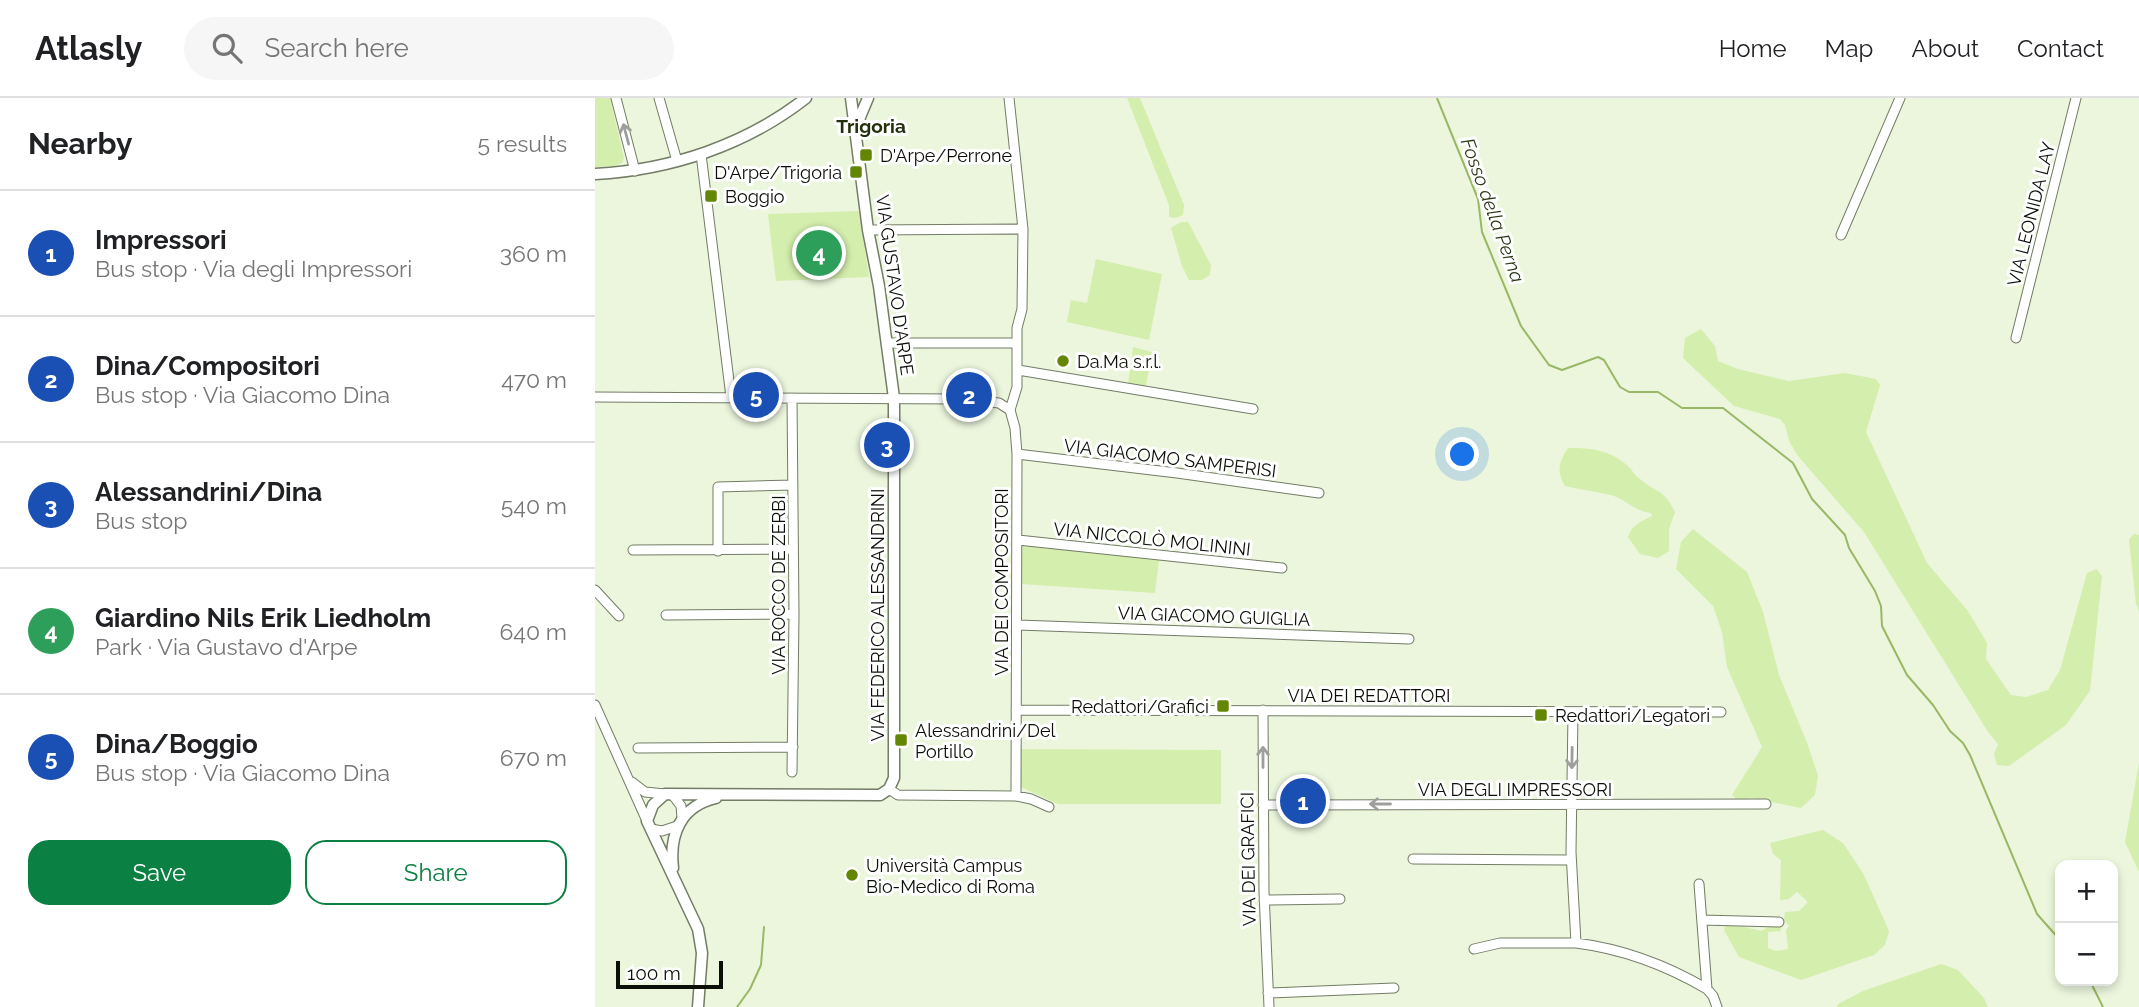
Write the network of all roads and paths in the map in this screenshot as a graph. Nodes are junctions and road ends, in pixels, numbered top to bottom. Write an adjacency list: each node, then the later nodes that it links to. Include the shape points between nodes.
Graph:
1 (617, 98): 12 (street, one-way to 1)
2 (659, 98): 11 (street)
3 (807, 98): 10 (street, via 764,128)
4 (851, 98): 9 (street, VIA GUSTAVO D'ARPE)
5 (868, 98): 9 (street, VIA GUSTAVO D'ARPE)
6 (1009, 98): 14 (street, VIA DEI COMPOSITORI)
7 (1900, 98): 16 (street)
8 (2076, 98): 17 (street, VIA LEONIDA LAY)
9 (857, 135): 15 (street, VIA GUSTAVO D'ARPE)
10 (701, 154): 11 (street); 22 (street)
11 (677, 160): 12 (street)
12 (635, 170): 13 (street)
13 (595, 174)
14 (1023, 229): 15 (street); 20 (street, VIA DEI COMPOSITORI)
15 (868, 230): 19 (street, VIA GUSTAVO D'ARPE)
16 (1841, 235)
17 (2016, 338)
18 (1011, 343): 19 (street)
19 (887, 344): 24 (street, VIA GUSTAVO D'ARPE)
20 (1018, 370): 25 (street); 26 (street, VIA DEI COMPOSITORI)
21 (595, 397): 22 (street)
22 (731, 397): 23 (street)
23 (792, 398): 24 (street); 28 (street, VIA ROCCO DE ZERBI)
24 (894, 398): 26 (street, via 982,400 999,402); 50 (street, VIA FEDERICO ALESSANDRINI, via 895,763)
25 (1253, 409)
26 (1010, 410): 27 (street, VIA DEI COMPOSITORI)
27 (1017, 454): 29 (street, VIA GIACOMO SAMPERISI); 30 (street, VIA DEI COMPOSITORI)
28 (793, 485): 31 (street, VIA ROCCO DE ZERBI); 33 (street, via 718,487)
29 (1319, 493)
30 (1018, 540): 34 (street, VIA NICCOLÒ MOLININI); 39 (street, VIA DEI COMPOSITORI)
31 (793, 549): 33 (street); 36 (street, VIA ROCCO DE ZERBI)
32 (633, 550): 33 (street)
33 (718, 551)
34 (1282, 568)
35 (595, 590): 37 (street)
36 (794, 614): 38 (street); 46 (street, VIA ROCCO DE ZERBI)
37 (619, 615)
38 (666, 615)
39 (1018, 625): 40 (street, VIA GIACOMO GUIGLIA); 42 (street, VIA DEI COMPOSITORI)
40 (1409, 639)
41 (595, 705): 49 (street)
42 (1016, 710): 43 (street, VIA DEI REDATTORI); 53 (street, VIA DEI COMPOSITORI)
43 (1263, 710): 44 (street, VIA DEI REDATTORI); 56 (street, VIA DEI GRAFICI, one-way to 43)
44 (1573, 712): 45 (street, VIA DEI REDATTORI); 54 (street, one-way to 54)
45 (1721, 712)
46 (793, 747): 47 (street); 48 (street, VIA ROCCO DE ZERBI)
47 (638, 748)
48 (792, 772)
49 (627, 775): 51 (street, via 641,790); 59 (street)
50 (889, 789): 52 (street, via 880,795); 53 (street, via 898,794)
51 (669, 794): 52 (street); 58 (street, via 681,806); 59 (street, via 653,804)
52 (728, 795): 58 (street, via 706,800)
53 (1016, 796): 57 (street)
54 (1571, 804): 55 (street, VIA DEGLI IMPRESSORI); 56 (street, VIA DEGLI IMPRESSORI, one-way to 56); 61 (street)
55 (1766, 804)
56 (1263, 805): 65 (street, VIA DEI GRAFICI)
57 (1049, 807)
58 (679, 822): 59 (street, via 662,831); 62 (street, via 672,845)
59 (649, 825): 62 (street)
60 (1413, 859): 61 (street)
61 (1571, 860): 68 (street)
62 (674, 877): 73 (street, via 698,929 702,953)
63 (1699, 884): 66 (street)
64 (1340, 899): 65 (street)
65 (1264, 900): 72 (street, VIA DEI GRAFICI)
66 (1702, 920): 67 (street); 71 (street)
67 (1779, 922)
68 (1576, 943): 69 (street, via 1500,943); 71 (street, via 1637,956)
69 (1474, 949)
70 (1394, 988): 72 (street)
71 (1707, 989): 75 (street)
72 (1268, 993): 74 (street, VIA DEI GRAFICI)
73 (698, 1007)
74 (1269, 1007)
75 (1717, 1007)

